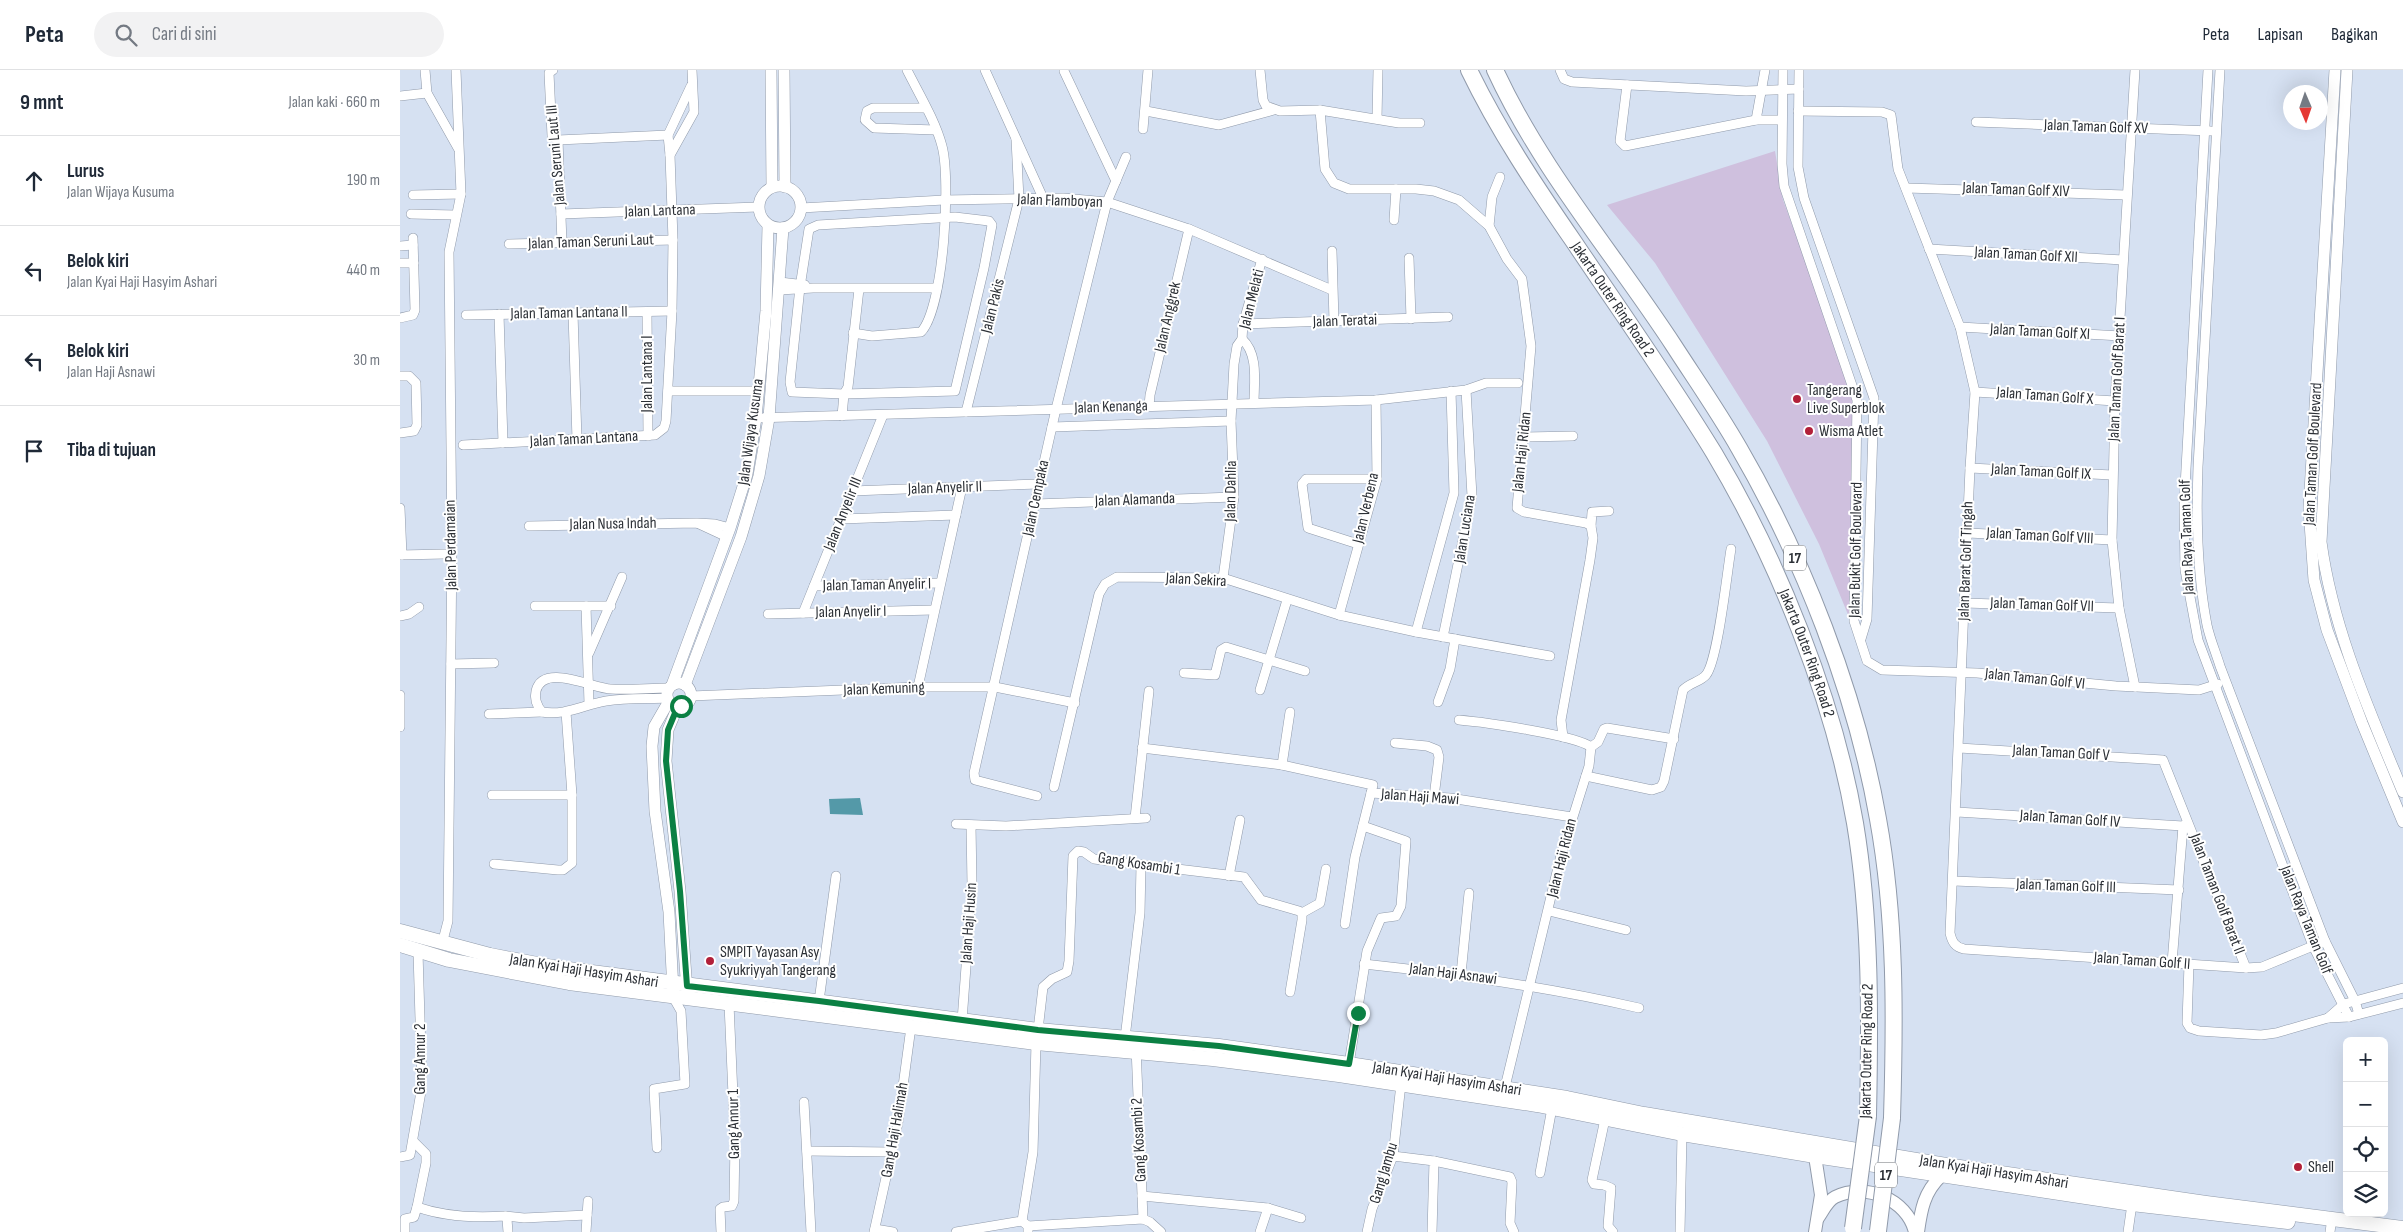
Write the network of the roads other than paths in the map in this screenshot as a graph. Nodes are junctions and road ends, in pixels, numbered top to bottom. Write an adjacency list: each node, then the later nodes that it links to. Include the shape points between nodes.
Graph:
1 (425, 70): 29 (street)
2 (456, 70): 49 (street, Jalan Perdamaian)
3 (553, 70): 48 (street, Jalan Seruni Laut III, via 550,73 552,136)
4 (692, 70): 24 (street)
5 (771, 70): 55 (street)
6 (784, 70): 54 (street)
7 (907, 70): 31 (street)
8 (985, 70): 47 (street)
9 (1148, 70): 34 (street)
10 (1260, 70): 32 (street, via 1263,100)
11 (1378, 70): 36 (street)
12 (1469, 70): 311 (highway, Jakarta Outer Ring Road 2 / 17, bridge, via 1482,98 1537,187 1714,454 1753,524 1787,598 1835,737 1855,822 1865,912 1869,1000 1868,1116)
13 (1495, 70): 327 (highway, Jakarta Outer Ring Road 2 / 17, bridge, via 1560,183 1671,341 1738,446 1776,515 1809,590 1859,730 1878,819 1890,911 1895,1012 1892,1118)
14 (1560, 70): 25 (street, via 1564,79 1572,82)
15 (1765, 70): 28 (street)
16 (1783, 70): 27 (street, Jalan Bukit Golf Boulevard)
17 (1799, 70): 26 (street, Jalan Bukit Golf Boulevard)
18 (2135, 70): 42 (street, Jalan Taman Golf Barat I)
19 (2208, 70): 44 (street, Jalan Raya Taman Golf)
20 (2220, 70): 45 (street, Jalan Raya Taman Golf)
21 (2335, 70): 230 (street, Jalan Taman Golf Boulevard, via 2309,498 2310,541 2314,580 2327,630)
22 (2347, 70): 219 (street, Jalan Taman Golf Boulevard, via 2321,542 2326,580 2338,626)
23 (1064, 71): 53 (street)
24 (693, 83): 46 (street); 50 (street, via 694,112)
25 (1626, 85): 28 (street); 37 (street, via 1620,141 1625,146)
26 (1799, 89): 27 (street); 35 (street, Jalan Bukit Golf Boulevard)
27 (1783, 90): 28 (street); 38 (street, Jalan Bukit Golf Boulevard)
28 (1762, 91): 37 (street)
29 (427, 93): 30 (street); 49 (street)
30 (400, 96)
31 (925, 108): 43 (street); 43 (street, via 873,108 866,111 865,120 874,128)
32 (1274, 110): 33 (street); 34 (street, via 1219,125)
33 (1320, 110): 36 (street); 57 (street, Jalan Haji Ridan, via 1328,177 1349,189)
34 (1146, 111): 41 (street)
35 (1798, 111): 56 (street, Jalan Barat Golf Tingah, via 1889,114 1898,169); 179 (street, Jalan Bukit Golf Boulevard, via 1798,168 1804,198 1874,398 1867,619)
36 (1377, 119): 40 (street)
37 (1756, 120): 38 (street)
38 (1782, 120): 179 (street, Jalan Bukit Golf Boulevard, via 1784,186 1857,400 1854,621)
39 (1976, 122): 42 (street, Jalan Taman Golf XV)
40 (1420, 123)
41 (1147, 127)
42 (2130, 129): 44 (street, Jalan Taman Golf XV); 60 (street, Jalan Taman Golf Barat I)
43 (936, 130): 63 (street, via 943,149)
44 (2205, 131): 45 (street, Jalan Taman Golf XV); 192 (street, Jalan Raya Taman Golf, via 2184,506 2185,570 2198,640)
45 (2216, 132): 188 (street, Jalan Raya Taman Golf, via 2197,505 2200,574 2208,627)
46 (668, 135): 48 (street); 50 (street, Jalan Taman Lantana)
47 (1016, 139): 61 (street); 62 (street, Jalan Pakis)
48 (558, 140): 69 (street, Jalan Seruni Laut III)
49 (458, 148): 58 (street, Jalan Perdamaian)
50 (670, 155): 67 (street, Jalan Taman Lantana)
51 (1126, 157): 53 (street, Jalan Cempaka)
52 (1500, 177): 74 (street, via 1492,197)
53 (1116, 181): 64 (street, Jalan Cempaka)
54 (785, 186): 55 (street); 66 (street, via 798,196)
55 (772, 187): 65 (street, via 762,195)
56 (1906, 188): 60 (street, Jalan Taman Golf XIV); 81 (street, Jalan Barat Golf Tingah)
57 (1396, 190): 72 (street); 74 (street, Jalan Haji Ridan, via 1434,191 1459,200)
58 (461, 194): 59 (street); 70 (street, Jalan Perdamaian)
59 (413, 195)
60 (2126, 195): 85 (street, Jalan Taman Golf Barat I)
61 (1043, 198): 62 (street, Jalan Flamboyan); 64 (street, Jalan Flamboyan)
62 (1019, 199): 63 (street, Jalan Flamboyan); 89 (street, Jalan Pakis)
63 (944, 200): 66 (street, Jalan Flamboyan); 71 (street)
64 (1106, 202): 76 (street, Jalan Flamboyan); 122 (street, Jalan Cempaka)
65 (758, 207): 67 (street, Jalan Lantana); 73 (street, via 762,220)
66 (801, 208): 75 (street, via 795,223)
67 (672, 211): 69 (street, Jalan Lantana); 77 (street, Jalan Taman Lantana)
68 (411, 214): 70 (street)
69 (561, 214): 78 (street, Jalan Seruni Laut III)
70 (455, 215): 184 (street, Jalan Perdamaian, via 449,252)
71 (946, 220): 88 (street, via 971,219 990,223 992,232); 91 (street, via 814,226 806,234); 92 (street)
72 (1394, 220)
73 (768, 226): 75 (street); 113 (street, Jalan Wijaya Kusuma, via 766,311)
74 (1489, 226): 133 (street, Jalan Haji Ridan, via 1522,279 1525,294 1530,346)
75 (783, 228): 90 (street, Jalan Wijaya Kusuma)
76 (1189, 228): 83 (street, Jalan Flamboyan); 121 (street, Jalan Anggrek)
77 (673, 240): 78 (street, Jalan Taman Seruni Laut); 95 (street, Jalan Taman Lantana)
78 (562, 243): 79 (street, Jalan Taman Seruni Laut)
79 (509, 244)
80 (400, 246): 87 (street, via 413,242)
81 (1930, 249): 85 (street, Jalan Taman Golf XII); 105 (street, Jalan Barat Golf Tingah)
82 (1332, 251): 94 (street)
83 (1262, 258): 94 (street, Jalan Flamboyan); 104 (street, Jalan Melati)
84 (1409, 258): 102 (street)
85 (2123, 260): 107 (street, Jalan Taman Golf Barat I)
86 (400, 263): 87 (street)
87 (414, 263): 101 (street, via 414,315)
88 (984, 268): 89 (street); 115 (street, via 955,392)
89 (1001, 272): 123 (street, Jalan Pakis)
90 (780, 286): 91 (street); 127 (street, Jalan Wijaya Kusuma)
91 (800, 287): 93 (street); 115 (street, via 790,388 797,393)
92 (937, 288): 93 (street); 106 (street, via 928,321 921,332 872,336)
93 (859, 289): 106 (street)
94 (1332, 290): 103 (street)
95 (672, 311): 96 (street, Jalan Taman Lantana II); 112 (street, Jalan Taman Lantana)
96 (647, 312): 97 (street, Jalan Taman Lantana II); 131 (street, Jalan Lantana I)
97 (573, 313): 98 (street, Jalan Taman Lantana II); 134 (street)
98 (499, 314): 99 (street, Jalan Taman Lantana II); 135 (street)
99 (466, 315)
100 (1448, 317): 102 (street, Jalan Teratai)
101 (400, 318)
102 (1411, 318): 103 (street, Jalan Teratai)
103 (1334, 321): 104 (street, Jalan Teratai)
104 (1242, 324): 108 (street, Jalan Melati)
105 (1960, 327): 107 (street, Jalan Taman Golf XI); 116 (street, Jalan Barat Golf Tingah)
106 (853, 333): 115 (street)
107 (2121, 336): 118 (street, Jalan Taman Golf Barat I)
108 (1242, 339): 119 (street, Jalan Melati, via 1249,345 1252,355); 120 (street, Jalan Melati, via 1237,346)
109 (400, 376): 130 (street, via 409,376 416,383 417,425 414,431)
110 (1518, 382): 111 (street, Jalan Kenanga, via 1486,383)
111 (1466, 390): 114 (street, Jalan Kenanga); 144 (street, Jalan Luciana)
112 (668, 391): 113 (street); 131 (street, Jalan Taman Lantana, via 664,428 655,436)
113 (759, 391): 126 (street, Jalan Wijaya Kusuma)
114 (1451, 391): 117 (street, Jalan Kenanga); 143 (street, Jalan Luciana)
115 (847, 392): 125 (street)
116 (1975, 392): 118 (street, Jalan Taman Golf X); 137 (street, Jalan Barat Golf Tingah)
117 (1376, 400): 119 (street, Jalan Kenanga); 139 (street, Jalan Verbena)
118 (2115, 401): 138 (street, Jalan Taman Golf Barat I)
119 (1254, 403): 120 (street, Jalan Kenanga)
120 (1231, 404): 121 (street, Jalan Kenanga); 128 (street, Jalan Dahlia)
121 (1149, 406): 122 (street, Jalan Kenanga)
122 (1056, 409): 123 (street, Jalan Kenanga); 129 (street, Jalan Cempaka)
123 (966, 412): 124 (street, Jalan Kenanga)
124 (883, 415): 125 (street, Jalan Kenanga); 142 (street, Jalan Anyelir III)
125 (846, 416): 127 (street, Jalan Kenanga)
126 (756, 418): 127 (street, Jalan Kenanga); 154 (street, Jalan Wijaya Kusuma, via 747,474)
127 (769, 418): 190 (street, Jalan Wijaya Kusuma, via 748,515)
128 (1231, 421): 129 (street); 145 (street, Jalan Dahlia)
129 (1052, 427): 140 (street, Jalan Cempaka)
130 (400, 433)
131 (648, 436): 134 (street, Jalan Taman Lantana)
132 (1573, 436): 133 (street)
133 (1525, 437): 152 (street, Jalan Haji Ridan, via 1518,490 1519,511)
134 (577, 440): 135 (street, Jalan Taman Lantana)
135 (503, 443): 136 (street, Jalan Taman Lantana)
136 (463, 445)
137 (1970, 468): 138 (street, Jalan Taman Golf IX); 153 (street, Jalan Barat Golf Tingah)
138 (2112, 475): 155 (street, Jalan Taman Golf Barat I)
139 (1377, 479): 156 (street, Jalan Verbena); 156 (street, via 1306,479 1302,484 1308,528)
140 (1039, 484): 141 (street, Jalan Anyelir II); 146 (street, Jalan Cempaka)
141 (962, 487): 142 (street, Jalan Anyelir II); 149 (street)
142 (852, 492): 150 (street, Jalan Anyelir III)
143 (1454, 493): 144 (street); 176 (street, Jalan Luciana)
144 (1472, 496): 177 (street, Jalan Luciana)
145 (1234, 497): 146 (street, Jalan Alamanda); 161 (street, Jalan Dahlia)
146 (1035, 504): 191 (street, Jalan Cempaka)
147 (400, 508): 159 (street)
148 (1609, 511): 152 (street, via 1592,512)
149 (956, 515): 150 (street, Jalan Anyelir II); 162 (street)
150 (841, 519): 163 (street, Jalan Anyelir III)
151 (529, 526): 154 (street, Jalan Nusa Indah, via 697,523)
152 (1591, 526): 209 (street, via 1590,560 1561,720)
153 (1968, 532): 155 (street, Jalan Taman Golf VIII); 165 (street, Jalan Barat Golf Tingah)
154 (729, 533): 198 (street, Jalan Wijaya Kusuma)
155 (2112, 540): 170 (street, Jalan Taman Golf Barat I)
156 (1358, 544): 174 (street, Jalan Verbena)
157 (1731, 549): 210 (street, via 1716,642 1708,670 1705,676 1683,690)
158 (446, 554): 159 (street)
159 (401, 555)
160 (622, 577): 169 (street)
161 (1223, 578): 164 (street, Jalan Sekira); 202 (street, Jalan Sekira, via 1117,577 1105,584 1099,594)
162 (940, 583): 163 (street, Jalan Taman Anyelir I); 171 (street)
163 (814, 586): 172 (street, Jalan Anyelir III)
164 (1287, 600): 174 (street, Jalan Sekira); 182 (street)
165 (1965, 603): 170 (street, Jalan Taman Golf VII); 187 (street, Jalan Barat Golf Tingah)
166 (419, 606): 175 (street)
167 (535, 606): 168 (street)
168 (586, 606): 169 (street); 180 (street)
169 (611, 606): 180 (street)
170 (2119, 608): 194 (street, Jalan Taman Golf Barat I)
171 (934, 610): 172 (street, Jalan Anyelir I); 193 (street)
172 (803, 613): 173 (street, Jalan Anyelir I)
173 (768, 614)
174 (1338, 615): 176 (street, Jalan Sekira)
175 (400, 616)
176 (1416, 632): 177 (street, Jalan Sekira)
177 (1443, 637): 178 (street, Jalan Sekira)
178 (1455, 639): 181 (street, Jalan Sekira); 200 (street, via 1450,669)
179 (1861, 639): 187 (street, Jalan Taman Golf VI, via 1867,661 1876,668)
180 (588, 655): 189 (street)
181 (1550, 656)
182 (1270, 659): 185 (street); 186 (street, via 1224,647 1216,674); 195 (street)
183 (494, 663): 184 (street)
184 (451, 664): 251 (street, Jalan Perdamaian, via 448,921)
185 (1305, 671)
186 (1184, 673)
187 (1962, 673): 194 (street, Jalan Taman Golf VI); 214 (street, Jalan Barat Golf Tingah)
188 (2226, 681): 192 (street, Jalan Taman Golf VI); 250 (street, Jalan Raya Taman Golf)
189 (588, 683): 198 (street, via 608,689); 201 (street); 203 (street, via 568,678 544,680 536,692 537,706)
190 (686, 684): 198 (street, via 678,683); 199 (street)
191 (995, 686): 193 (street, Jalan Kemuning); 202 (street, Jalan Kemuning); 223 (street, Jalan Cempaka, via 974,778)
192 (2214, 686): 194 (street, Jalan Taman Golf VI, via 2199,690); 254 (street, Jalan Raya Taman Golf)
193 (918, 687): 199 (street, Jalan Kemuning)
194 (2134, 687)
195 (1260, 690)
196 (1149, 691): 213 (street)
197 (400, 695): 208 (street)
198 (671, 696): 199 (street, via 687,704); 201 (street); 242 (street, Jalan Wijaya Kusuma, via 666,761); 244 (street, Jalan Wijaya Kusuma, via 654,727 652,746 655,811)
199 (691, 696)
200 (1438, 702)
201 (589, 704): 204 (street)
202 (1075, 704): 218 (street, Jalan Sekira)
203 (542, 712): 204 (street); 206 (street)
204 (566, 712): 222 (street)
205 (1290, 712): 216 (street)
206 (489, 714)
207 (1459, 720): 209 (street)
208 (400, 727)
209 (1563, 737): 212 (street)
210 (1674, 740): 212 (street, via 1607,728); 217 (street, via 1664,782 1657,789)
211 (1395, 743): 224 (street, via 1437,750)
212 (1591, 747): 217 (street, Jalan Haji Ridan)
213 (1142, 748): 216 (street); 227 (street)
214 (1959, 748): 215 (street, Jalan Taman Golf V); 225 (street, Jalan Barat Golf Tingah)
215 (2163, 760): 231 (street, Jalan Taman Golf Barat II)
216 (1282, 765): 220 (street, via 1372,784)
217 (1586, 776): 226 (street, Jalan Haji Ridan)
218 (1054, 787)
219 (2403, 792)
220 (1371, 793): 224 (street, Jalan Haji Mawi); 234 (street, Jalan Haji Mawi)
221 (492, 795): 222 (street)
222 (572, 795): 235 (street, via 573,858 569,866 558,870)
223 (1037, 796)
224 (1434, 797): 226 (street, Jalan Haji Mawi)
225 (1957, 812): 231 (street, Jalan Taman Golf IV); 240 (street, Jalan Barat Golf Tingah)
226 (1572, 817): 245 (street, Jalan Haji Ridan)
227 (1135, 818): 228 (street); 233 (street)
228 (1146, 818)
229 (1240, 820): 239 (street)
230 (2403, 822)
231 (2186, 823): 241 (street, Jalan Taman Golf Barat II); 259 (street, Jalan Taman Golf Barat II)
232 (956, 824): 233 (street)
233 (971, 825): 276 (street, Jalan Haji Husin, via 972,885)
234 (1363, 826): 247 (street, Jalan Haji Mawi, via 1355,857); 257 (street, via 1406,841 1400,911 1396,916 1379,920)
235 (494, 864)
236 (1141, 865): 239 (street, Gang Kosambi 1); 278 (street, Gang Kosambi 1, via 1094,859 1078,851 1073,856 1067,972 1042,987); 279 (street, Gang Kosambi 2)
237 (1326, 869): 246 (street, via 1320,903)
238 (836, 876): 267 (street)
239 (1229, 876): 246 (street, Gang Kosambi 1, via 1247,879 1266,903)
240 (1954, 881): 241 (street, Jalan Taman Golf III); 253 (street, Jalan Barat Golf Tingah, via 1950,933)
241 (2179, 890): 256 (street, Jalan Taman Golf Barat II)
242 (680, 891): 244 (street); 264 (street, Jalan Wijaya Kusuma)
243 (1469, 893): 260 (street)
244 (667, 894): 263 (street, Jalan Wijaya Kusuma)
245 (1549, 911): 249 (street); 261 (street, Jalan Haji Ridan)
246 (1302, 913): 265 (street)
247 (1346, 924)
248 (400, 930): 251 (main road, Jalan Kyai Haji Hasyim Ashari)
249 (1626, 930)
250 (2325, 941): 254 (street, Jalan Taman Golf II); 266 (street, Jalan Raya Taman Golf)
251 (442, 944): 263 (main road, Jalan Kyai Haji Hasyim Ashari)
252 (400, 945): 255 (main road, Jalan Kyai Haji Hasyim Ashari)
253 (1955, 945): 256 (street, Jalan Taman Golf II, via 1964,949)
254 (2313, 946): 259 (street, Jalan Taman Golf II, via 2262,967); 270 (street, Jalan Raya Taman Golf)
255 (418, 952): 263 (main road, Jalan Kyai Haji Hasyim Ashari, via 548,979); 287 (street, Gang Annur 2, via 422,1086)
256 (2172, 963): 258 (street, Jalan Taman Golf II)
257 (1364, 964): 260 (street, Jalan Haji Asnawi); 280 (street)
258 (2189, 964): 259 (street, Jalan Taman Golf II); 275 (street, via 2187,1023 2199,1032 2268,1034)
259 (2246, 968)
260 (1461, 974): 261 (street, Jalan Haji Asnawi)
261 (1530, 985): 271 (street, Jalan Haji Asnawi); 282 (street, Jalan Haji Ridan)
262 (2403, 988): 266 (street)
263 (673, 990): 264 (main road, Jalan Kyai Haji Hasyim Ashari); 272 (street)
264 (687, 992): 267 (main road, Jalan Kyai Haji Hasyim Ashari); 269 (main road, Jalan Kyai Haji Hasyim Ashari); 272 (street)
265 (1290, 992)
266 (2355, 1000): 270 (street); 273 (street, Jalan Raya Taman Golf)
267 (819, 1001): 276 (main road, Jalan Kyai Haji Hasyim Ashari)
268 (2403, 1003): 273 (street)
269 (729, 1004): 277 (main road, Jalan Kyai Haji Hasyim Ashari); 315 (street, Gang Annur 1, via 735,1141 734,1201 732,1206 720,1209)
270 (2344, 1004): 274 (street, Jalan Raya Taman Golf); 275 (street)
271 (1639, 1008)
272 (681, 1012): 288 (street, via 685,1084 654,1089)
273 (2359, 1014): 274 (street)
274 (2349, 1017): 275 (street)
275 (2328, 1018)
276 (962, 1021): 278 (main road, Jalan Kyai Haji Hasyim Ashari)
277 (911, 1027): 278 (main road, Jalan Kyai Haji Hasyim Ashari); 290 (street, Gang Haji Halimah, via 898,1123)
278 (1037, 1037): 279 (main road, Jalan Kyai Haji Hasyim Ashari); 307 (street, Gang Kosambi 1, via 1033,1152)
279 (1133, 1043): 280 (main road, Jalan Kyai Haji Hasyim Ashari, via 1219,1046); 281 (main road, Jalan Kyai Haji Hasyim Ashari, via 1213,1059); 297 (street, Gang Kosambi 2)
280 (1349, 1064): 282 (main road, Jalan Kyai Haji Hasyim Ashari)
281 (1401, 1084): 284 (main road, Jalan Kyai Haji Hasyim Ashari); 291 (street, Gang Jambu)
282 (1505, 1087): 299 (main road, Jalan Kyai Haji Hasyim Ashari)
283 (804, 1102): 289 (street)
284 (1552, 1108): 285 (main road, Jalan Kyai Haji Hasyim Ashari); 295 (street)
285 (1606, 1119): 286 (main road, Jalan Kyai Haji Hasyim Ashari); 324 (street, via 1592,1180 1594,1184 1611,1188 1608,1226)
286 (1682, 1134): 292 (main road, Jalan Kyai Haji Hasyim Ashari); 325 (street)
287 (414, 1142): 293 (street, via 410,1155); 300 (street, via 426,1154)
288 (657, 1148)
289 (806, 1151): 290 (street); 316 (street)
290 (890, 1152): 310 (street, Gang Haji Halimah)
291 (1392, 1156): 294 (street); 321 (street, Gang Jambu)
292 (1815, 1156): 296 (main road, Jalan Kyai Haji Hasyim Ashari); 305 (main road, via 1820,1182)
293 (400, 1158)
294 (1434, 1161): 322 (street); 323 (street, via 1510,1177 1510,1223)
295 (1540, 1174)
296 (1941, 1176): 299 (main road, Jalan Kyai Haji Hasyim Ashari); 328 (main road, via 1926,1195)
297 (1142, 1196): 301 (street); 306 (street, Gang Kosambi 2)
298 (588, 1201): 302 (street)
299 (2140, 1201): 308 (main road, Jalan Kyai Haji Hasyim Ashari); 329 (street)
300 (417, 1207): 303 (street, via 432,1213 473,1218); 312 (street, via 414,1217 405,1218)
301 (1268, 1208): 304 (street); 320 (street)
302 (587, 1215): 303 (street); 314 (street)
303 (506, 1216): 313 (street)
304 (1301, 1218)
305 (1818, 1218): 326 (main road); 328 (main road, via 1835,1196 1868,1192 1896,1202)
306 (1143, 1219): 307 (street); 319 (street)
307 (1026, 1226): 318 (street)
308 (2331, 1226): 309 (main road, Jalan Kyai Haji Hasyim Ashari); 330 (main road, Jalan Kyai Haji Hasyim Ashari)
309 (2403, 1228)
310 (874, 1230): 317 (street)
311 (1853, 1230)
312 (405, 1232)
313 (508, 1232)
314 (586, 1232)
315 (721, 1232)
316 (811, 1232)
317 (893, 1232)
318 (956, 1232)
319 (1161, 1232)
320 (1260, 1232)
321 (1367, 1232)
322 (1432, 1232)
323 (1514, 1232)
324 (1613, 1232)
325 (1680, 1232)
326 (1815, 1232)
327 (1878, 1232)
328 (1916, 1232)
329 (2128, 1232)
330 (2368, 1232)

